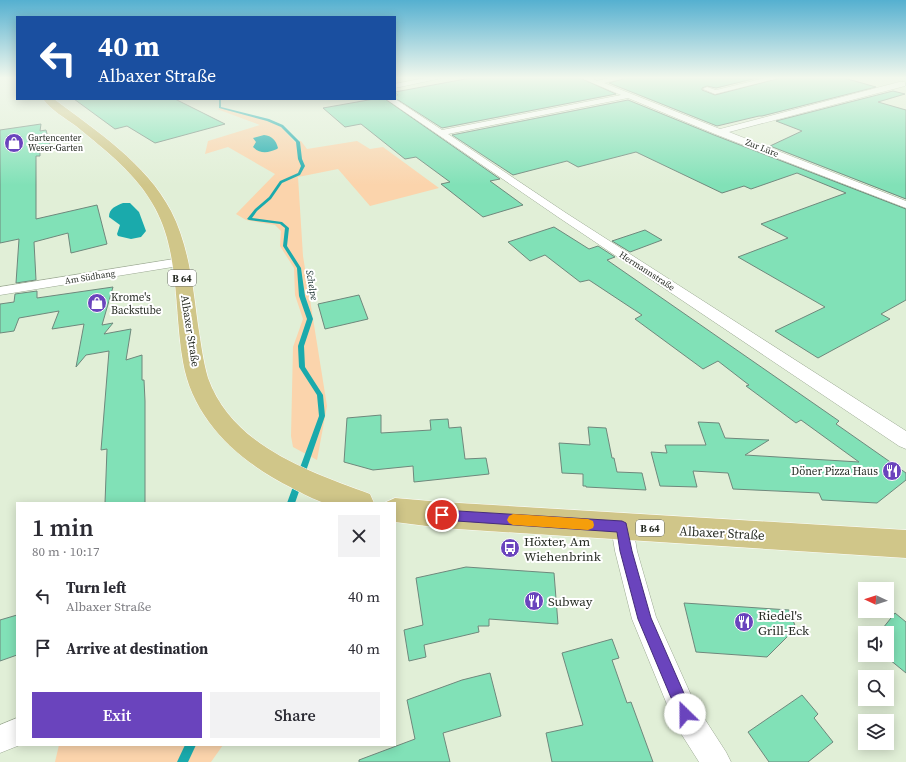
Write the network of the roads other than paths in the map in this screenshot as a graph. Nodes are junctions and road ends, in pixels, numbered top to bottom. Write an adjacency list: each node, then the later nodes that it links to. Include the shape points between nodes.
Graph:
1 (66, 114): 9 (main road, Albaxer Straße / B 64, via 140,177 163,209 174,235)
2 (411, 114): 7 (street, Hermannstraße)
3 (542, 114): 7 (street)
4 (672, 114): 6 (street, Zur Lüre)
5 (789, 114): 6 (street)
6 (718, 132): 8 (street, Zur Lüre)
7 (441, 134): 11 (street, Hermannstraße)
8 (906, 205)
9 (180, 262): 10 (street, Am Südhang); 12 (main road, Albaxer Straße / B 64, via 198,379 208,402 224,426 248,449 284,473 310,486)
10 (0, 291)
11 (906, 442)
12 (356, 502)
13 (396, 510): 14 (main road, Albaxer Straße / B 64)
14 (622, 527): 15 (main road, Albaxer Straße / B 64); 18 (street, via 644,619 685,714)
15 (906, 544)
16 (16, 732): 17 (street)
17 (0, 739)
18 (716, 762)

